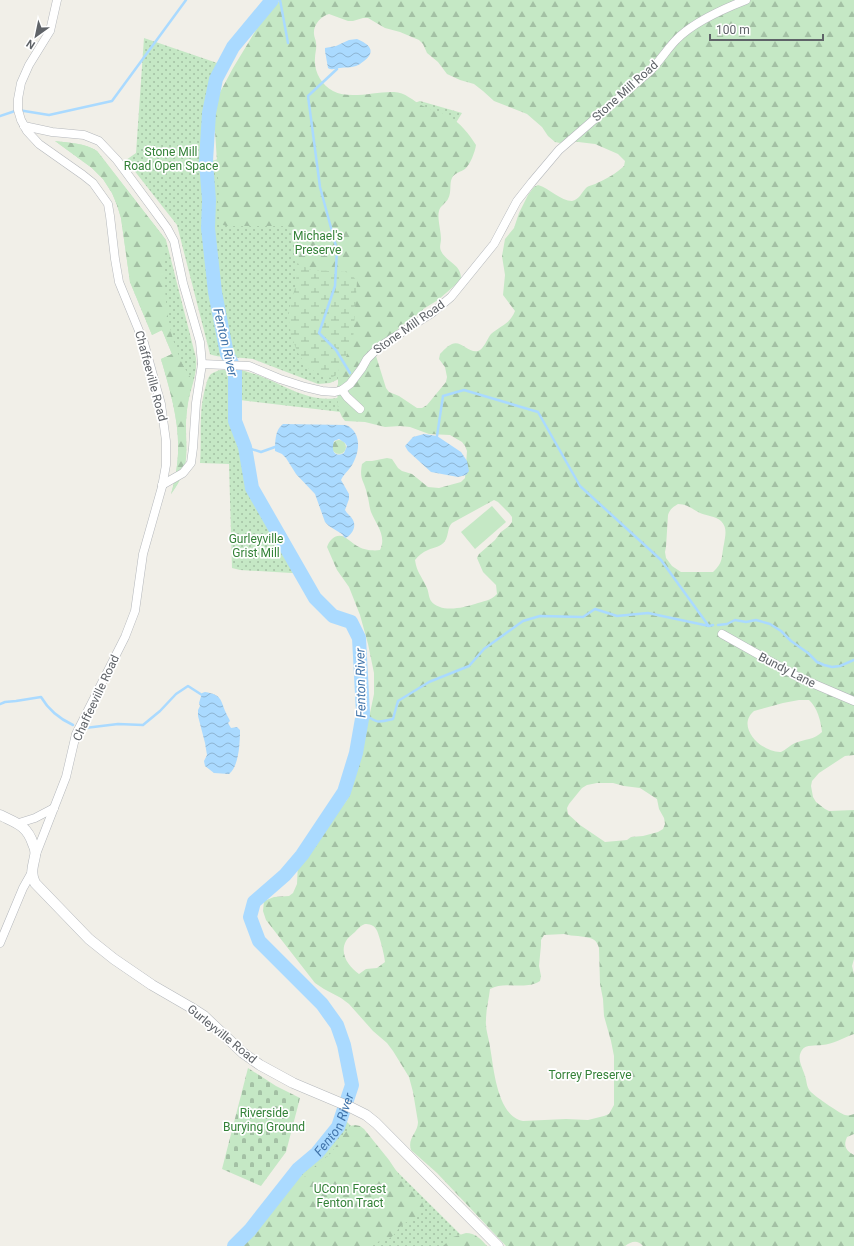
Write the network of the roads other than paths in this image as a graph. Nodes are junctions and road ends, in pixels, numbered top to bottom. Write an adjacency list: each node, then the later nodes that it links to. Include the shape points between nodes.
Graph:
1 (57, 0): 3 (street, Chaffeeville Road, via 50,31 21,82 18,110)
2 (746, 0): 5 (street, Stone Mill Road, via 685,31 650,71 559,150 517,201 494,244 452,297 432,313 378,347 350,384)
3 (24, 126): 4 (street, via 93,137 117,160 174,241 201,348); 7 (street, Chaffeeville Road, via 39,144 93,183 108,204 119,282 144,343 161,404 166,441 166,464)
4 (202, 364): 5 (street, via 250,366 305,387 322,391); 7 (street, via 191,463 183,472)
5 (342, 390): 6 (street)
6 (360, 409)
7 (162, 485): 10 (street, Chaffeeville Road, via 143,554 135,611 125,637 76,734 66,777)
8 (722, 634): 9 (street, Bundy Lane, via 800,678)
9 (854, 701)
10 (54, 808): 12 (street); 13 (street, Chaffeeville Road)
11 (0, 815): 12 (street)
12 (19, 824): 13 (street, via 28,831)
13 (36, 854): 14 (street)
14 (32, 872): 15 (street); 16 (street, Gurleyville Road, via 35,883 43,892 89,939 124,967 204,1016 243,1052 265,1068 350,1107 376,1123)
15 (0, 943)
16 (498, 1246)

